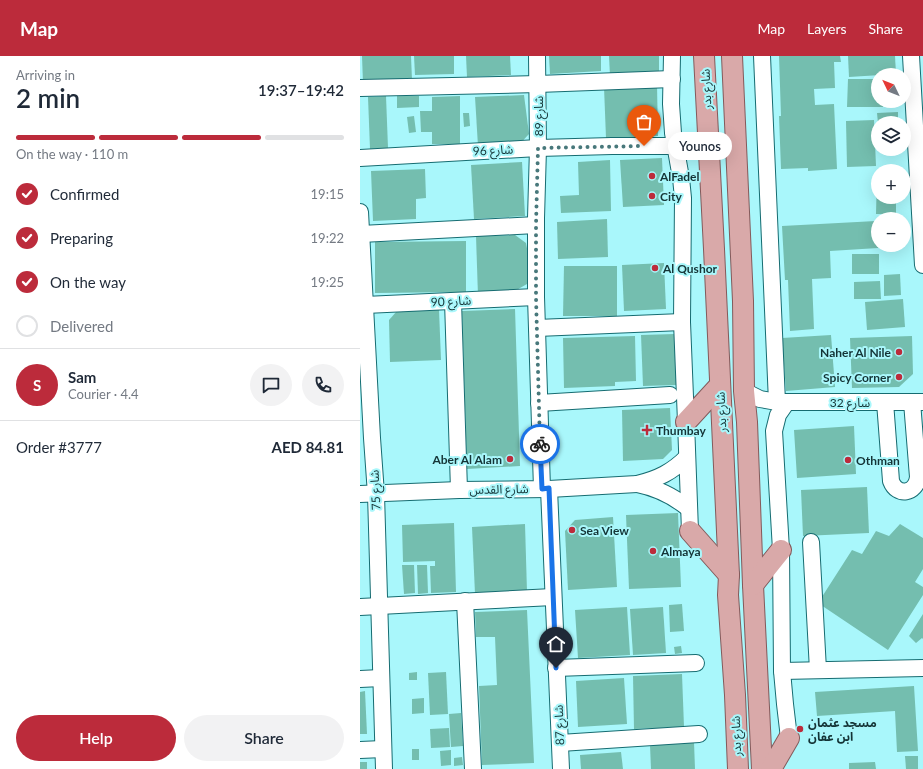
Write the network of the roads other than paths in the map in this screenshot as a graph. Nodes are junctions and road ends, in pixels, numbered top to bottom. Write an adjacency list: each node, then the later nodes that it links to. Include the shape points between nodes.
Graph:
1 (537, 56): 8 (street, شارع 89)
2 (672, 56): 7 (street)
3 (704, 56): 24 (main road, شارع بدر)
4 (732, 56): 25 (main road, شارع بدر, via 743,301)
5 (762, 56): 27 (street)
6 (911, 56): 10 (street)
7 (672, 79): 8 (street); 11 (street, via 671,104)
8 (538, 84): 9 (street); 12 (street, شارع 89)
9 (360, 88)
10 (919, 128): 17 (street)
11 (675, 146): 12 (street, شارع 96); 21 (street, via 683,198)
12 (538, 148): 13 (street, شارع 96); 15 (street, شارع 89)
13 (360, 158)
14 (360, 212): 16 (street, شارع 75)
15 (536, 225): 16 (street); 18 (street, شارع 89)
16 (361, 234): 20 (street, شارع 75)
17 (923, 264)
18 (536, 297): 19 (street, شارع 90); 22 (street, شارع 89)
19 (453, 301): 20 (street, شارع 90); 37 (street)
20 (365, 305): 23 (street, شارع 75)
21 (682, 322): 22 (street); 32 (street)
22 (537, 328): 30 (street, شارع 89)
23 (363, 335): 31 (street, شارع 75)
24 (720, 385): 32 (main road); 44 (main road, شارع بدر)
25 (744, 391): 27 (street, شارع 32, via 760,399); 33 (main road, شارع بدر)
26 (670, 395): 30 (street)
27 (782, 402): 28 (street, شارع 32); 33 (street, شارع 32, via 760,409); 43 (street, via 774,431)
28 (885, 402): 29 (street, شارع 32); 29 (street, via 891,481 899,491 904,492 916,486 918,477)
29 (918, 402)
30 (539, 403): 36 (street, شارع 89)
31 (365, 406): 39 (street, شارع 75)
32 (686, 422): 34 (street)
33 (747, 422): 45 (main road, شارع بدر)
34 (687, 457): 35 (street, شارع القدس, via 661,477); 40 (street)
35 (637, 484): 36 (street, شارع القدس); 40 (street, شارع القدس, via 670,495)
36 (545, 489): 37 (street, شارع القدس); 46 (street, شارع 87)
37 (459, 490): 39 (street, شارع القدس)
38 (360, 494): 39 (street, شارع القدس)
39 (376, 494): 48 (street, شارع 75)
40 (688, 508): 41 (street)
41 (690, 531): 44 (main road)
42 (811, 542): 53 (street)
43 (781, 550): 45 (main road); 54 (street)
44 (729, 575): 65 (main road, شارع بدر)
45 (753, 585): 66 (main road, شارع بدر)
46 (553, 596): 47 (street); 51 (street, شارع 87)
47 (465, 601): 48 (street); 63 (street)
48 (379, 606): 49 (street); 55 (street, شارع 75)
49 (360, 607)
50 (696, 663): 51 (street)
51 (556, 668): 59 (street, شارع 87)
52 (923, 668): 53 (street)
53 (818, 670): 54 (street)
54 (782, 671): 58 (street)
55 (381, 678): 56 (street); 60 (street, شارع 75)
56 (360, 679)
57 (699, 734): 59 (street)
58 (789, 738): 67 (main road)
59 (560, 743): 64 (street, شارع 87)
60 (383, 749): 61 (street); 62 (street, شارع 75)
61 (360, 750)
62 (384, 769)
63 (473, 769)
64 (560, 769)
65 (738, 769)
66 (762, 769)
67 (771, 769)

